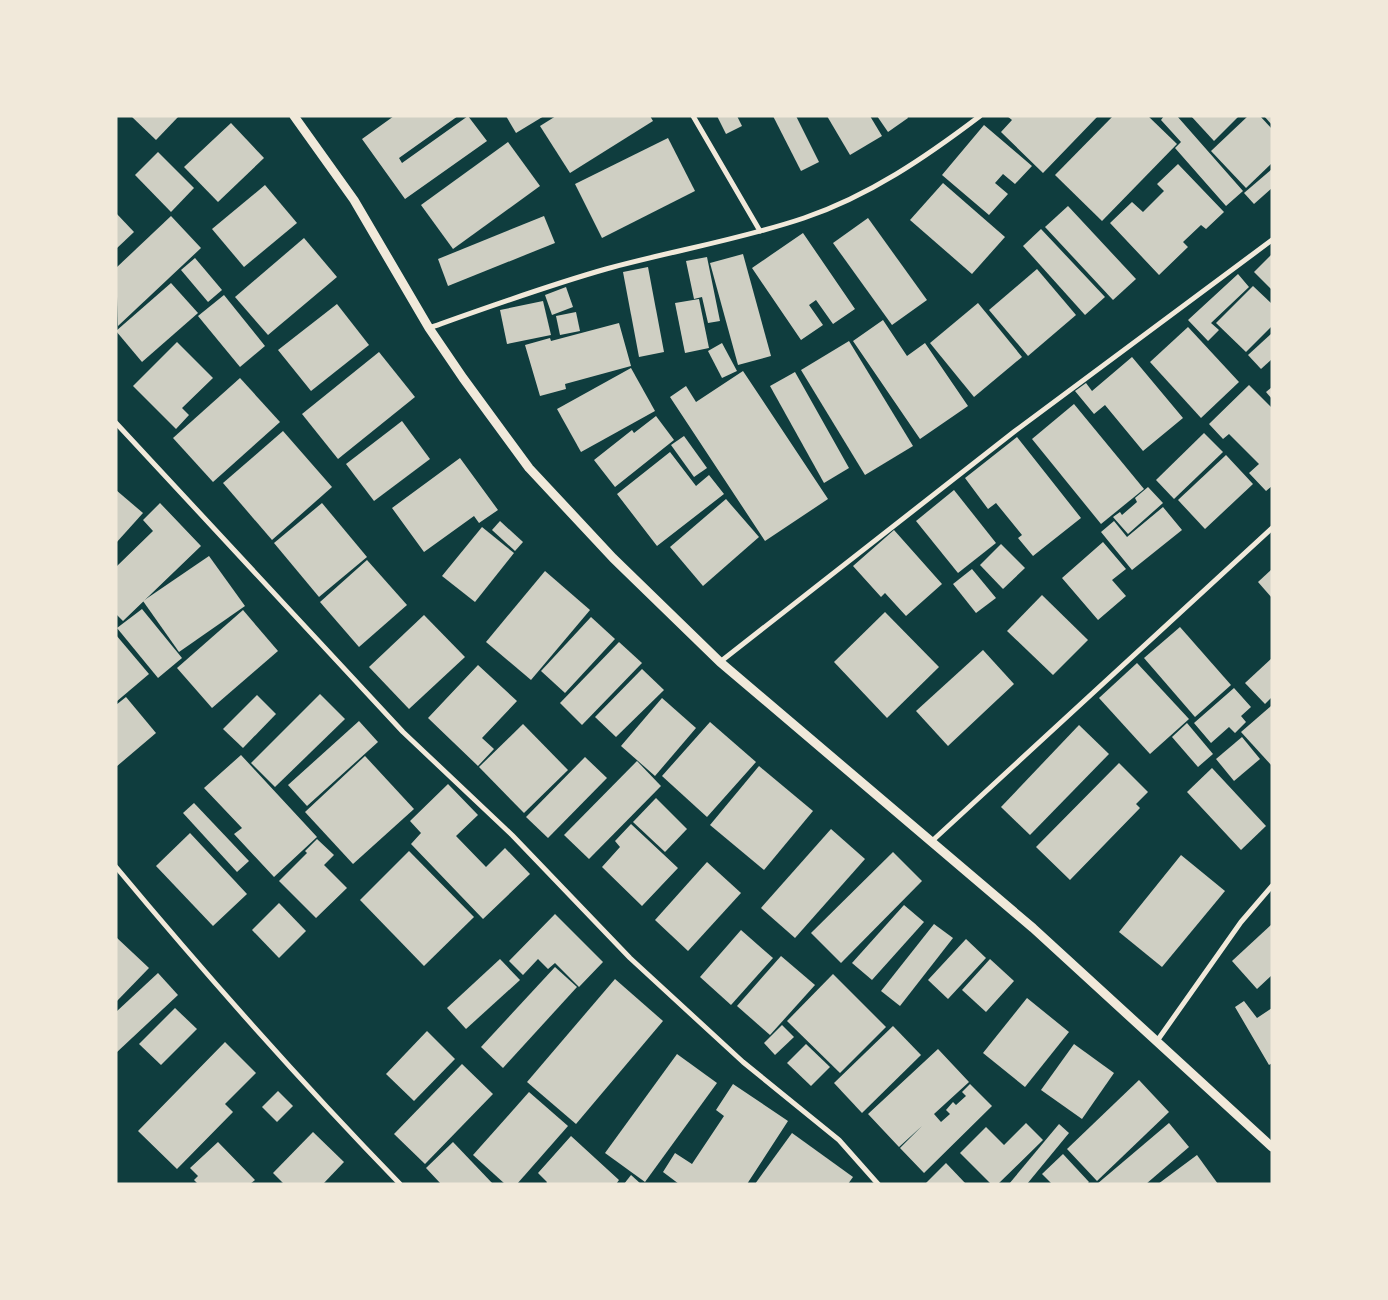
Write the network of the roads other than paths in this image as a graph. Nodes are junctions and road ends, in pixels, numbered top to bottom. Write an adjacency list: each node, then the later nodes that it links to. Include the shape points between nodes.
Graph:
1 (294, 116): 6 (street, via 354,200)
2 (693, 116): 4 (street)
3 (980, 116): 4 (street, via 930,154 877,185 805,218)
4 (760, 231): 6 (street, via 607,269)
5 (1272, 240): 9 (street, via 1015,431)
6 (429, 328): 9 (street, via 529,468 613,558)
7 (116, 424): 16 (street, via 403,732 512,835 630,958 743,1062 839,1140)
8 (1272, 528): 10 (street)
9 (720, 662): 10 (street)
10 (932, 842): 13 (street)
11 (116, 867): 15 (street, via 341,1123)
12 (1272, 886): 13 (street, via 1241,922)
13 (1157, 1041): 14 (street)
14 (1272, 1147)
15 (400, 1184)
16 (878, 1184)

